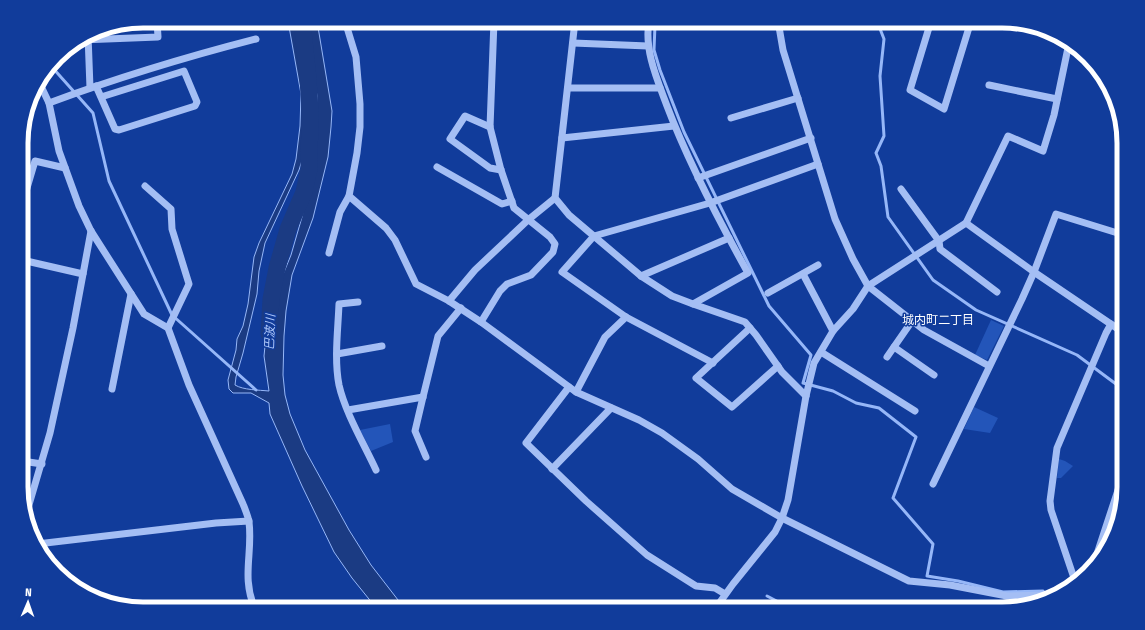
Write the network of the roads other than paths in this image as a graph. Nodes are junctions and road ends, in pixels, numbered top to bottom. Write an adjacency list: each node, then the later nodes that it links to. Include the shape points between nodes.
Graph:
1 (157, 28): 9 (street, via 158,37)
2 (347, 28): 37 (street, via 356,56 360,104 358,146)
3 (494, 28): 26 (street)
4 (574, 28): 12 (street)
5 (649, 28): 13 (street)
6 (779, 28): 21 (street, via 783,50)
7 (929, 28): 8 (street, via 910,90 944,109)
8 (969, 28)
9 (97, 38)
10 (256, 39): 16 (street, via 150,68)
11 (87, 42): 16 (street)
12 (573, 43): 13 (street); 18 (street)
13 (648, 46): 19 (street)
14 (1068, 49): 22 (street)
15 (989, 85): 22 (street)
16 (93, 87): 20 (street); 23 (street)
17 (42, 88): 23 (street)
18 (568, 88): 19 (street); 27 (street)
19 (660, 88): 25 (street)
20 (101, 97): 20 (street, via 115,129 119,130 195,106 197,102 184,71)
21 (798, 98): 24 (street); 28 (street)
22 (1057, 99): 42 (street, via 1043,151 1008,136)
23 (49, 103): 31 (street)
24 (731, 118)
25 (674, 126): 27 (street); 33 (street)
26 (490, 127): 32 (street); 32 (street, via 466,116 450,140 490,168)
27 (562, 138): 38 (street)
28 (810, 138): 29 (street); 33 (street)
29 (818, 164): 40 (street); 55 (street, via 836,219)
30 (437, 167): 39 (street, via 502,204)
31 (65, 168): 34 (street, via 35,161); 43 (street)
32 (501, 170): 39 (street)
33 (698, 178): 40 (street)
34 (28, 185)
35 (145, 186): 67 (street, via 171,209 172,229 189,284)
36 (901, 189): 47 (street)
37 (349, 196): 48 (street, via 340,212); 59 (street, via 386,228 395,240 416,284)
38 (555, 198): 41 (street); 45 (street, via 569,215)
39 (512, 202): 41 (street, via 514,208)
40 (710, 203): 45 (street); 46 (street)
41 (528, 220): 59 (street, via 475,270); 65 (street, via 550,237 555,244 553,252 531,275 507,284)
42 (966, 222): 47 (street); 51 (street)
43 (91, 231): 52 (street); 57 (street)
44 (1117, 233): 51 (street, via 1056,214)
45 (594, 236): 54 (street); 63 (street, via 562,272)
46 (729, 238): 54 (street); 61 (street, via 748,273)
47 (939, 241): 55 (street); 56 (street, via 940,249)
48 (329, 253)
49 (28, 261): 52 (street)
50 (818, 265): 53 (street)
51 (1034, 272): 66 (street); 78 (street)
52 (83, 274): 90 (street)
53 (803, 274): 58 (street); 70 (street)
54 (641, 276): 61 (street, via 672,296)
55 (868, 286): 64 (street); 70 (street)
56 (997, 292)
57 (131, 294): 67 (street, via 144,314); 81 (street)
58 (768, 294)
59 (449, 301): 62 (street)
60 (358, 302): 74 (street, via 339,304)
61 (693, 304): 68 (street, via 745,322)
62 (461, 308): 65 (street); 84 (street, via 438,336)
63 (626, 318): 76 (street); 82 (street, via 605,337)
64 (912, 321): 72 (street); 78 (street, via 956,349)
65 (481, 322): 80 (street)
66 (1111, 324): 69 (street); 100 (street, via 1057,448 1051,510)
67 (168, 328): 97 (street, via 189,385)
68 (750, 328): 76 (street); 77 (street)
69 (1117, 328)
70 (833, 331): 73 (street)
71 (382, 346): 74 (street)
72 (894, 347): 75 (street); 79 (street)
73 (821, 352): 83 (street, via 814,363); 87 (street)
74 (337, 354): 86 (street, via 339,384)
75 (887, 357)
76 (713, 363): 77 (street, via 696,378 732,407)
77 (778, 366): 83 (street)
78 (990, 366): 93 (street)
79 (934, 375)
80 (569, 387): 82 (street); 91 (street, via 526,443)
81 (112, 389)
82 (576, 392): 85 (street)
83 (806, 396): 96 (street, via 788,500)
84 (423, 397): 86 (street); 88 (street, via 415,431)
85 (612, 408): 91 (street); 96 (street, via 662,433 698,459 732,489)
86 (348, 410): 92 (street)
87 (915, 411)
88 (426, 457)
89 (28, 463): 90 (street)
90 (42, 464): 95 (street)
91 (552, 469): 101 (street, via 647,555 696,586 715,588)
92 (376, 470)
93 (933, 484)
94 (1117, 498): 98 (street)
95 (29, 504)
96 (782, 518): 101 (street, via 776,532); 102 (street, via 909,581 950,585 1007,596)
97 (249, 522): 99 (street, via 209,524); 103 (street, via 247,580)
98 (1105, 537)
99 (42, 543)
100 (1074, 577)
101 (725, 594): 104 (street)
102 (1039, 596)
103 (252, 602)
104 (720, 602)

